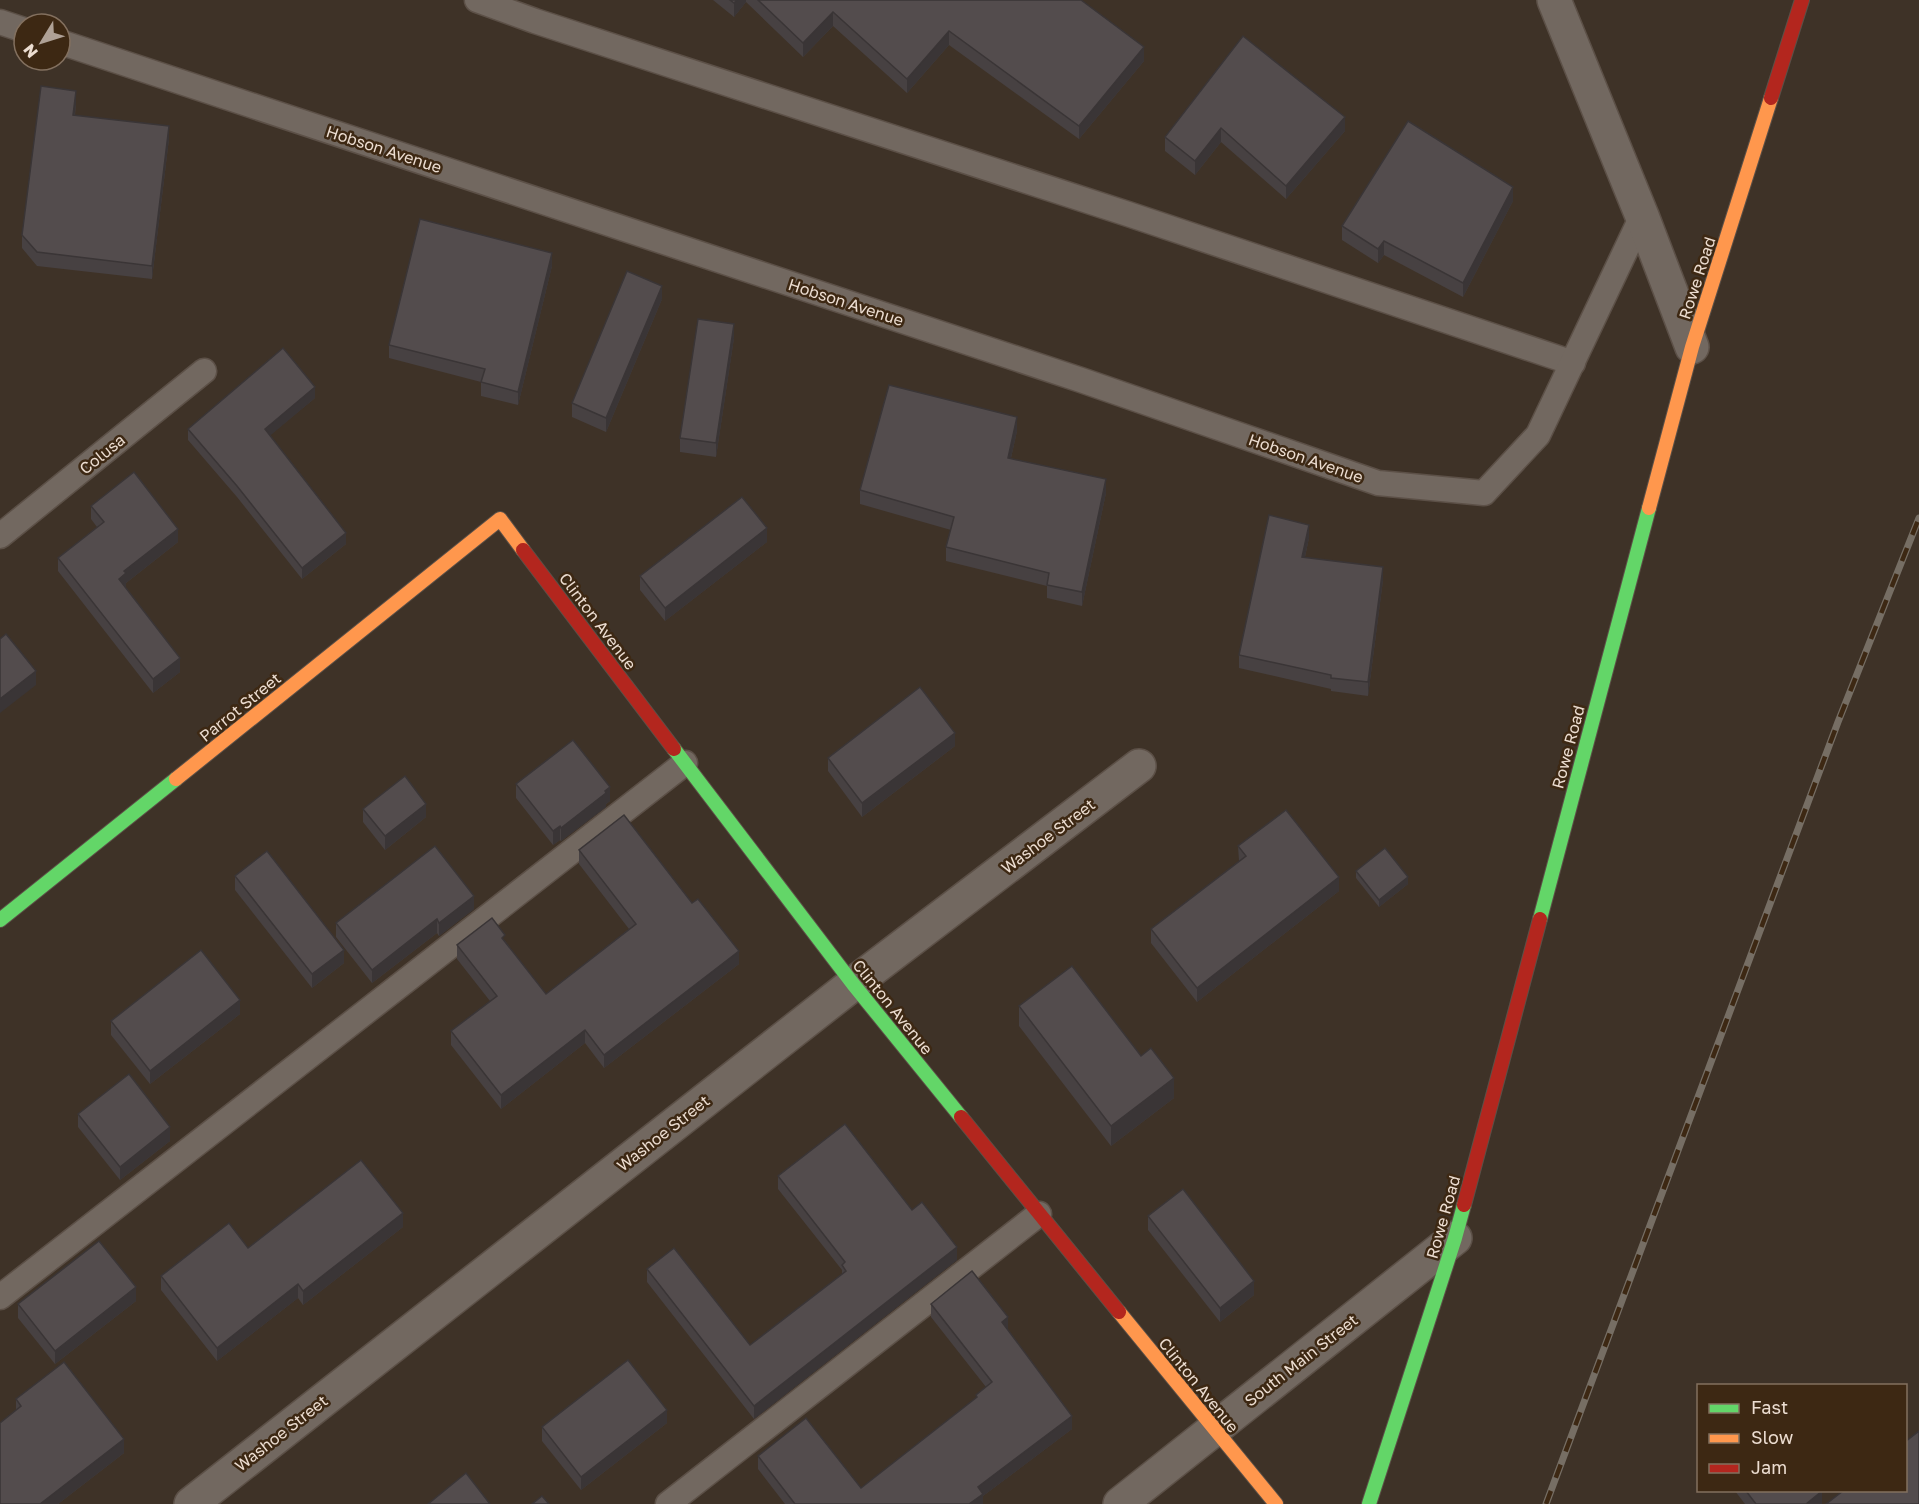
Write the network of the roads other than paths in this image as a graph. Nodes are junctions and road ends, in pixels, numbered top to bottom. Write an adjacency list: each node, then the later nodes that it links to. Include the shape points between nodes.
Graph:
1 (477, 0): 7 (lane)
2 (1554, 0): 5 (street)
3 (1802, 0): 6 (street, Rowe Road)
4 (72, 46): 7 (lane, Hobson Avenue, via 1081,380 1378,483 1484,493 1538,435)
5 (1642, 216): 6 (street); 7 (lane, Hobson Avenue)
6 (1692, 347): 16 (street, Rowe Road)
7 (1573, 363)
8 (204, 372): 10 (lane, Colusa)
9 (500, 519): 11 (street, Clinton Avenue); 13 (street, Parrot Street)
10 (0, 536)
11 (685, 763): 14 (street, Clinton Avenue); 17 (lane)
12 (1139, 766): 14 (street, Washoe Street)
13 (0, 921)
14 (853, 984): 15 (street, Clinton Avenue); 19 (street, Washoe Street)
15 (1039, 1214): 18 (street, Clinton Avenue); 20 (lane)
16 (1455, 1238): 18 (street, South Main Street); 23 (street, Rowe Road)
17 (0, 1298)
18 (1213, 1429): 21 (street, South Main Street); 22 (street, Clinton Avenue)
19 (191, 1504)
20 (668, 1504)
21 (1120, 1504)
22 (1276, 1504)
23 (1369, 1504)

